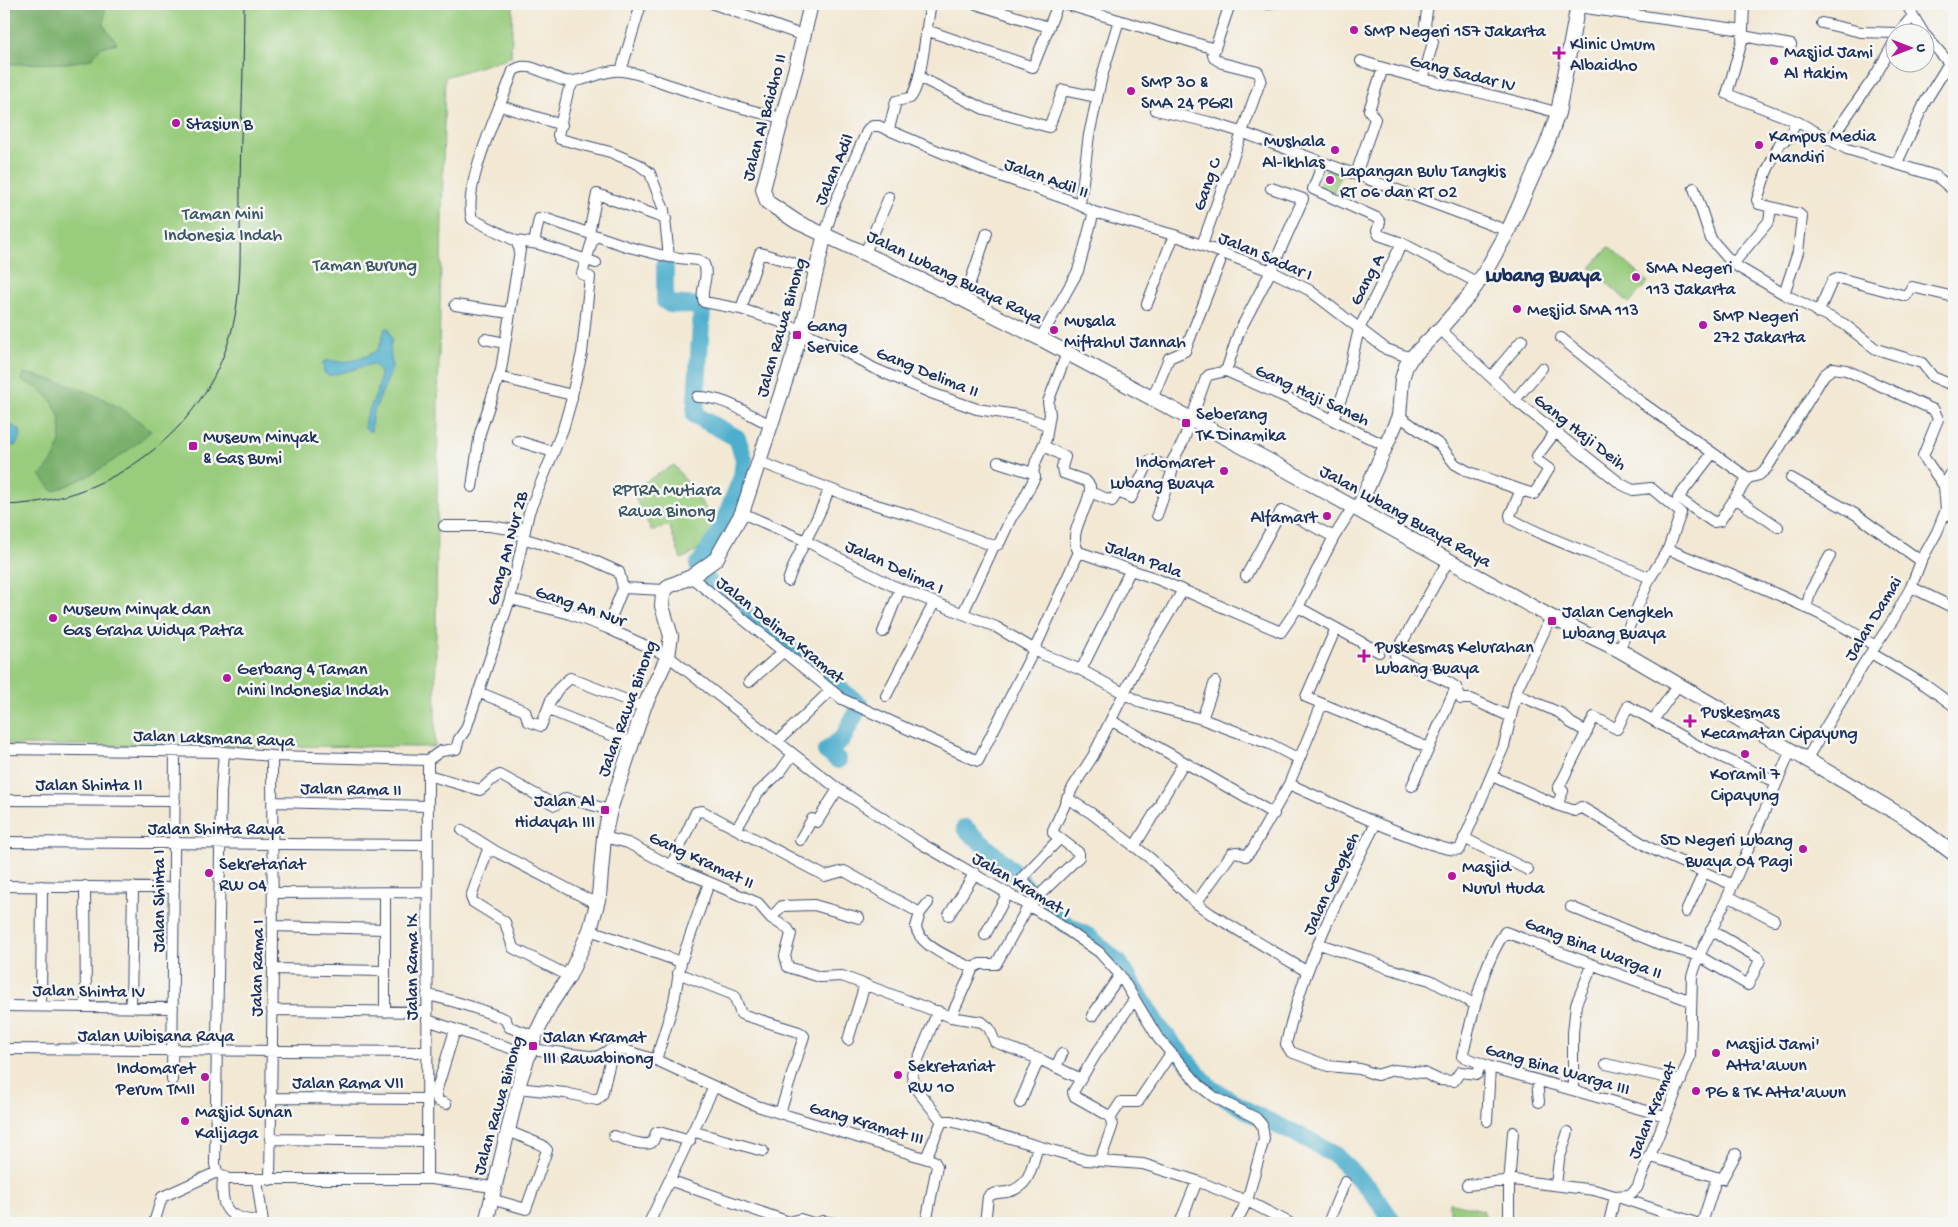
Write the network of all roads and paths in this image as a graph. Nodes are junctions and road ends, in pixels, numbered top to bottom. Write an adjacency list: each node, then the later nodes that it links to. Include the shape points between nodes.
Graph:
1 (641, 4): 29 (street)
2 (714, 4): 22 (street)
3 (811, 4): 22 (main road, Jalan Al Baidho II)
4 (976, 4): 18 (street)
5 (1058, 4): 18 (street)
6 (1065, 4): 14 (street)
7 (1230, 4): 25 (street)
8 (1428, 4): 31 (street, via 1425,25 1433,42)
9 (1744, 4): 20 (street)
10 (1906, 4): 13 (street)
11 (927, 5): 19 (street)
12 (1578, 5): 20 (street); 36 (main road)
13 (1912, 17): 15 (street); 16 (street)
14 (1119, 20): 25 (street); 33 (street)
15 (1908, 22)
16 (1916, 22)
17 (1822, 23): 21 (street, via 1861,32)
18 (1048, 27): 19 (street, via 1034,66)
19 (926, 30): 30 (street)
20 (1743, 33): 23 (street); 38 (street, via 1727,94)
21 (1886, 33)
22 (804, 36): 37 (main road, Jalan Al Baidho II)
23 (1791, 45)
24 (1936, 48): 44 (street, via 1949,63 1925,102)
25 (1215, 49): 41 (street, Gang C, via 1213,54 1217,60 1261,75)
26 (1886, 57): 42 (street)
27 (1362, 61): 28 (street, Gang Sadar IV)
28 (1383, 68): 31 (street, Gang Sadar IV); 45 (street, via 1369,110 1375,119)
29 (621, 71): 32 (street); 37 (street)
30 (919, 77): 33 (street, via 984,110 1049,127 1063,90); 40 (street, via 912,97 896,101)
31 (1423, 79): 36 (street, Gang Sadar IV)
32 (574, 81): 34 (street, via 518,67 513,71); 39 (street, via 568,92)
33 (1097, 97): 51 (street, via 1088,135)
34 (501, 106): 39 (street); 60 (street, via 476,174 471,215 475,222)
35 (1156, 110): 41 (street)
36 (1558, 113): 55 (main road)
37 (782, 118): 58 (main road, Jalan Al Baidho II, via 763,189 764,198 797,222)
38 (1796, 121): 42 (street); 52 (street, via 1788,138 1781,141 1776,150 1757,200)
39 (562, 125): 54 (street, via 558,135 564,142 610,152 650,172)
40 (889, 129): 51 (street, Jalan Adil II, via 992,174); 58 (street, Jalan Adil, via 875,126 868,129 834,205)
41 (1241, 132): 43 (street); 63 (street, Gang C)
42 (1831, 139): 44 (street, via 1847,149)
43 (1323, 163): 45 (street); 62 (street, via 1312,190 1377,218 1380,222 1379,235)
44 (1897, 163): 49 (street, via 1936,176)
45 (1356, 174): 55 (street)
46 (1954, 174): 49 (street)
47 (1271, 188): 70 (street, via 1302,199)
48 (1694, 188): 68 (street, via 1710,239)
49 (1951, 188)
50 (889, 197): 64 (street)
51 (1080, 204): 53 (street, Jalan Adil II)
52 (1771, 208): 68 (street, via 1769,221); 72 (street, via 1802,217 1798,252)
53 (1094, 212): 59 (street, Jalan Sadar I); 85 (street, Jalan Adil II, via 1078,271)
54 (666, 219): 57 (street, via 597,194); 65 (street)
55 (1508, 231): 71 (main road)
56 (987, 233): 74 (street)
57 (592, 234): 61 (street, via 544,218 539,219); 65 (street); 66 (street)
58 (826, 234): 64 (main road, Jalan Lubang Buaya Raya); 69 (main road, Jalan Rawa Binong)
59 (1174, 236): 63 (street, Jalan Sadar I); 75 (street)
60 (516, 240): 61 (street); 79 (street, via 520,255)
61 (534, 243): 66 (street)
62 (1402, 243): 71 (street); 80 (street, Gang A)
63 (1202, 245): 70 (street, Jalan Sadar I)
64 (865, 253): 74 (main road, Jalan Lubang Buaya Raya)
65 (665, 256): 77 (street, via 698,260 704,264 707,278 702,297 704,302)
66 (591, 261): 95 (street, Gang An Nur 2B, via 582,274 590,277 582,353)
67 (1220, 262): 97 (street, via 1185,352 1169,358)
68 (1733, 264): 72 (street)
69 (816, 270): 77 (street, via 760,253); 82 (main road, Jalan Rawa Binong)
70 (1271, 271): 80 (street, Jalan Sadar I, via 1309,290); 91 (street, via 1239,332)
71 (1478, 283): 81 (main road)
72 (1784, 294): 78 (street)
73 (1954, 295): 78 (street, via 1912,287 1906,296 1839,278 1832,281)
74 (964, 300): 85 (main road, Jalan Lubang Buaya Raya)
75 (1148, 304)
76 (455, 305): 79 (street)
77 (741, 309): 82 (street)
78 (1818, 312): 94 (street, via 1844,324 1876,349 1922,363 1933,377)
79 (510, 313): 87 (street)
80 (1359, 329): 89 (street, Jalan Sadar I, via 1386,349); 101 (street, Gang A, via 1345,388)
81 (1440, 329): 89 (main road); 93 (street, Gang Haji Deih)
82 (802, 332): 102 (main road, Jalan Rawa Binong); 103 (street, Gang Delima II, via 931,393 976,409 1023,416)
83 (1561, 338): 109 (street)
84 (485, 339): 87 (street)
85 (1040, 339): 88 (main road, Jalan Lubang Buaya Raya)
86 (1522, 340): 93 (street)
87 (505, 343): 92 (street)
88 (1067, 354): 97 (main road, Jalan Lubang Buaya Raya); 103 (street, via 1048,402 1050,414)
89 (1411, 358): 99 (main road, via 1402,379)
90 (1542, 368): 98 (street)
91 (1226, 371): 100 (street, via 1206,378); 101 (street, Gang Haji Saneh)
92 (499, 377): 95 (street); 117 (street, via 480,433)
93 (1491, 377): 98 (street, Gang Haji Deih)
94 (1954, 386)
95 (572, 395): 108 (street, Gang An Nur 2B)
96 (697, 398): 102 (street, via 732,404)
97 (1152, 399): 100 (main road, Jalan Lubang Buaya Raya)
98 (1516, 400): 104 (street, Gang Haji Deih)
99 (1399, 416): 107 (main road); 120 (street, via 1440,445 1455,464)
100 (1191, 420): 112 (street); 123 (main road, Jalan Lubang Buaya Raya)
101 (1332, 420): 107 (street, Gang Haji Saneh)
102 (771, 425): 110 (main road, Jalan Rawa Binong)
103 (1047, 425): 106 (street)
104 (1556, 431): 120 (street, via 1537,456 1538,461 1549,469 1535,494); 134 (street, Gang Haji Deih, via 1627,488 1651,488 1680,511)
105 (518, 441): 108 (street)
106 (1044, 446): 114 (street); 121 (street, via 1064,456 1062,472 1088,483)
107 (1386, 446): 123 (main road)
108 (553, 452): 130 (street, Gang An Nur 2B)
109 (1712, 454): 115 (street); 122 (street, via 1679,495 1679,500 1713,522 1720,521)
110 (760, 462): 119 (street); 125 (main road, Jalan Rawa Binong)
111 (998, 462): 114 (street)
112 (1168, 467): 121 (street, via 1150,460 1131,498 1118,492 1112,501); 126 (street, via 1174,469)
113 (1954, 468): 118 (street)
114 (1033, 472): 133 (street, via 1026,497 1011,518 999,544)
115 (1748, 478): 118 (street, via 1760,475 1766,468 1824,375 1833,368 1846,370 1934,410 1938,419 1923,452 1924,460); 122 (street)
116 (1791, 478): 138 (street, via 1855,514)
117 (472, 486)
118 (1944, 486): 124 (street, Jalan Damai)
119 (829, 489): 132 (street); 133 (street)
120 (1521, 490): 142 (street, via 1510,519 1536,533)
121 (1090, 492): 135 (street, via 1076,534)
122 (1735, 498): 129 (street)
123 (1356, 508): 131 (street, Jalan Pala); 137 (main road, Jalan Lubang Buaya Raya)
124 (1946, 510): 127 (street); 138 (street, Jalan Damai)
125 (742, 513): 132 (street, Jalan Delima I); 140 (main road, Jalan Rawa Binong, via 720,555)
126 (1156, 515)
127 (1954, 519)
128 (444, 526): 130 (street, via 488,526)
129 (1778, 527)
130 (523, 534): 145 (street, via 610,567 619,572); 149 (street, Gang An Nur 2B)
131 (1334, 537): 141 (street, via 1281,511); 151 (street, Jalan Pala)
132 (806, 541): 143 (street); 146 (street, Jalan Delima I)
133 (994, 546): 154 (street)
134 (1668, 549): 142 (street); 152 (street)
135 (1079, 552): 139 (street, Jalan Pala); 159 (street, Jalan Pala)
136 (1830, 556): 152 (street, via 1811,590)
137 (1449, 559): 155 (main road, Jalan Lubang Buaya Raya); 169 (street, via 1396,659)
138 (1921, 561): 144 (street, Jalan Damai)
139 (1130, 571): 148 (street, Jalan Pala); 165 (street)
140 (697, 573): 147 (main road, Jalan Rawa Binong); 162 (street, Jalan Delima Kramat)
141 (1246, 576)
142 (1650, 578): 160 (street)
143 (788, 580)
144 (1911, 587): 153 (street); 161 (street, Jalan Damai)
145 (623, 588): 147 (street); 156 (street)
146 (900, 589): 150 (street, Jalan Delima I); 158 (street)
147 (664, 590): 164 (main road, Jalan Rawa Binong, via 662,606 671,636)
148 (1184, 590): 151 (street, Jalan Pala, via 1280,632); 172 (street)
149 (510, 599): 156 (street, Gang An Nur, via 567,613); 171 (street, Gang An Nur 2B)
150 (934, 603): 154 (street, Jalan Delima I); 174 (street)
151 (1298, 607): 157 (street)
152 (1806, 608): 161 (street, via 1841,625)
153 (1954, 608)
154 (963, 613): 159 (street, Jalan Delima I)
155 (1551, 617): 160 (main road, Jalan Lubang Buaya Raya); 173 (street)
156 (607, 628): 164 (street, Gang An Nur)
157 (1336, 628): 163 (street); 175 (street, via 1306,698)
158 (883, 632)
159 (1034, 649): 165 (street, Jalan Delima I); 196 (street, Jalan Pala, via 980,760)
160 (1619, 650): 168 (main road, Jalan Lubang Buaya Raya)
161 (1873, 650): 177 (street); 195 (street, Jalan Damai)
162 (783, 652): 166 (street); 170 (street, Jalan Delima Kramat)
163 (1379, 652)
164 (668, 656): 176 (main road, Jalan Rawa Binong); 184 (street, Jalan Kramat I)
165 (1081, 670): 172 (street, Jalan Delima I)
166 (749, 682)
167 (1216, 682): 180 (street)
168 (1678, 685): 181 (street); 190 (main road, Jalan Lubang Buaya Raya)
169 (1456, 687): 179 (street, via 1460,699 1471,699); 186 (street)
170 (830, 691): 184 (street); 196 (street, Jalan Delima Kramat)
171 (478, 692): 178 (street, via 525,712 528,721 541,726); 194 (street, Gang An Nur 2B, via 456,749 441,750)
172 (1124, 694): 180 (street, Jalan Delima I, via 1158,708); 182 (street)
173 (1516, 694): 179 (street); 183 (street, via 1560,713 1571,724)
174 (886, 696)
175 (1322, 704): 186 (street); 193 (street)
176 (644, 706): 178 (street, via 570,678 558,689); 185 (main road, Jalan Rawa Binong)
177 (1954, 706)
178 (549, 710): 185 (street)
179 (1511, 716): 199 (street)
180 (1202, 719): 193 (street, Jalan Delima I, via 1270,744)
181 (1654, 719): 183 (street, via 1628,706 1617,729 1594,717); 200 (street, via 1702,748)
182 (1112, 721): 197 (street); 204 (street)
183 (1587, 732): 208 (street, via 1558,789 1563,791)
184 (778, 740): 191 (street, Jalan Kramat I)
185 (631, 743): 210 (main road, Jalan Rawa Binong)
186 (1429, 748): 202 (street)
187 (4, 749): 188 (street, Jalan Laksmana Raya)
188 (175, 751): 189 (street, Jalan Laksmana Raya); 206 (street, Jalan Shinta I)
189 (224, 752): 192 (street, Jalan Laksmana Raya); 221 (street)
190 (1790, 752): 195 (main road, Jalan Lubang Buaya Raya); 200 (street, Jalan Kramat)
191 (794, 754): 203 (street, Jalan Kramat I); 213 (street, via 758,793)
192 (272, 756): 194 (street, Jalan Laksmana Raya); 207 (street, Jalan Rama I)
193 (1299, 759): 201 (street)
194 (426, 760): 198 (street, Jalan Rama IX)
195 (1806, 760): 226 (main road, Jalan Lubang Buaya Raya, via 1910,821)
196 (974, 761)
197 (1184, 762): 211 (street); 224 (street)
198 (428, 775): 209 (street, Jalan Rama IX); 210 (street, via 480,790 500,775 555,805 566,798)
199 (1492, 776): 208 (street); 217 (street)
200 (1776, 782): 232 (street, Jalan Kramat)
201 (1289, 784): 211 (street); 212 (street)
202 (1412, 786)
203 (838, 790): 218 (street, via 817,822 812,819); 230 (street, Jalan Kramat I, via 922,844)
204 (1067, 798): 216 (street, via 1053,830); 224 (street)
205 (4, 800): 206 (street, Jalan Shinta II)
206 (175, 800): 220 (street, Jalan Shinta I)
207 (273, 802): 209 (street, Jalan Rama II); 222 (street, Jalan Rama I)
208 (1556, 805): 229 (street, via 1575,811 1580,807 1652,849)
209 (428, 806): 223 (street, Jalan Rama IX)
210 (610, 810): 215 (main road, Jalan Rawa Binong)
211 (1274, 814): 244 (street, via 1247,856 1232,853)
212 (1376, 823): 217 (street, Jalan Cengkeh, via 1454,851 1460,849); 259 (street, Jalan Cengkeh, via 1344,885)
213 (737, 828): 227 (street, via 702,811 696,812); 249 (street, via 825,876 840,870 851,874)
214 (462, 830): 225 (street)
215 (604, 837): 227 (street, Gang Kramat II, via 628,843); 246 (main road, Jalan Rawa Binong)
216 (1060, 838): 243 (street, via 1022,878); 243 (street, via 1079,853 1079,857)
217 (1464, 838): 228 (street)
218 (800, 840)
219 (4, 842): 220 (street, Jalan Shinta Raya)
220 (174, 844): 221 (street, Jalan Shinta Raya); 237 (street, Jalan Shinta I)
221 (222, 844): 222 (street, Jalan Shinta Raya); 293 (street)
222 (273, 844): 223 (street, Jalan Shinta Raya); 240 (street, Jalan Rama I)
223 (428, 845): 239 (street, Jalan Rama IX)
224 (1134, 847): 244 (street)
225 (495, 851): 246 (street); 269 (street, via 487,852 473,902 505,922 514,948)
226 (1954, 854)
227 (671, 866): 231 (street, Gang Kramat II)
228 (1528, 870)
229 (1704, 872): 232 (street); 248 (street)
230 (975, 873): 241 (street, Jalan Kramat I); 250 (street)
231 (709, 883): 251 (street, Gang Kramat II, via 758,902); 261 (street)
232 (1733, 885): 242 (street, Jalan Kramat)
233 (4, 886): 234 (street)
234 (42, 886): 235 (street); 276 (street)
235 (85, 886): 236 (street); 277 (street)
236 (133, 887): 237 (street); 278 (street)
237 (174, 888): 279 (street, Jalan Shinta I)
238 (385, 892): 239 (street); 240 (street); 255 (street)
239 (428, 892): 271 (street, Jalan Rama IX)
240 (273, 893): 254 (street, Jalan Rama I)
241 (1008, 893): 243 (street, Jalan Kramat I); 258 (street)
242 (1728, 896): 253 (street); 257 (street, Jalan Kramat)
243 (1034, 901): 263 (street, via 996,964 980,964); 268 (street, Jalan Kramat I, via 1099,952)
244 (1196, 902): 265 (street, via 1230,926)
245 (928, 903): 249 (street)
246 (597, 904): 256 (main road, Jalan Rawa Binong)
247 (1571, 907): 260 (street, via 1658,944)
248 (1686, 912)
249 (920, 913): 263 (street, via 916,926 922,938 939,952)
250 (949, 915)
251 (771, 918): 252 (street, via 782,906 814,904); 270 (street, Gang Kramat II, via 791,934 785,956 788,967 816,976 838,975)
252 (860, 918)
253 (1774, 920)
254 (273, 926): 255 (street); 264 (street, Jalan Rama I)
255 (385, 929): 266 (street)
256 (590, 930): 261 (street); 269 (main road, Jalan Rawa Binong)
257 (1710, 930): 260 (street, Jalan Kramat); 260 (street, via 1760,959 1748,985)
258 (985, 935)
259 (1319, 944): 265 (street, Jalan Cengkeh); 274 (street, via 1430,980)
260 (1699, 956): 273 (street, Jalan Kramat, via 1692,976)
261 (681, 962): 267 (street)
262 (1592, 966): 273 (street, Gang Bina Warga II); 274 (street, Gang Bina Warga II, via 1505,932); 309 (street, via 1576,1004)
263 (973, 968): 285 (street)
264 (273, 969): 266 (street); 280 (street, Jalan Rama I)
265 (1306, 970): 301 (street, Jalan Cengkeh, via 1286,1044 1291,1052 1328,1066 1360,1069 1377,1075 1393,1070 1424,1073 1454,1082 1460,1072 1477,1074)
266 (385, 971): 282 (street)
267 (678, 973): 299 (street, via 674,1001); 315 (street, via 734,995 741,1014 804,1036)
268 (1120, 975): 272 (street, Jalan Kramat I); 284 (street)
269 (569, 976): 289 (main road, Jalan Rawa Binong, via 550,1005)
270 (865, 984): 281 (street, Gang Kramat II); 288 (street)
271 (427, 995): 283 (street, Jalan Rama IX); 289 (street, via 453,1000 505,1018 509,1027)
272 (1134, 1000): 296 (street, Jalan Kramat I); 303 (street)
273 (1691, 1001): 306 (street, Jalan Kramat, via 1690,1057)
274 (1474, 1004): 287 (street, Gang Bina Warga II)
275 (4, 1006): 276 (street, Jalan Shinta IV)
276 (41, 1006): 277 (street, Jalan Shinta IV)
277 (86, 1006): 278 (street, Jalan Shinta IV)
278 (131, 1006): 279 (street, Jalan Shinta IV)
279 (173, 1008): 292 (street, Jalan Shinta I)
280 (272, 1010): 282 (street); 294 (street, Jalan Rama I)
281 (938, 1011): 285 (street, Gang Kramat II); 318 (street, via 912,1078 925,1103)
282 (385, 1012): 283 (street)
283 (427, 1016): 286 (street); 295 (street, Jalan Rama IX)
284 (1092, 1016)
285 (951, 1017): 298 (street, Gang Kramat II, via 985,1023 995,1042)
286 (455, 1030): 289 (street); 314 (street, via 436,1092 438,1101)
287 (1468, 1036): 301 (street, Gang Bina Warga III, via 1462,1056)
288 (848, 1040)
289 (531, 1046): 290 (street, Gang Kramat III, via 597,1057); 308 (main road, Jalan Rawa Binong)
290 (613, 1049): 299 (street, Gang Kramat III); 308 (street, via 602,1095 597,1100)
291 (4, 1050): 292 (street, Jalan Wibisana Raya)
292 (172, 1051): 293 (street, Jalan Wibisana Raya); 304 (street, Jalan Shinta I)
293 (218, 1052): 294 (street, Jalan Wibisana Raya); 333 (street, via 215,1164)
294 (271, 1052): 295 (street, Jalan Wibisana Raya); 310 (street, Jalan Rama I)
295 (427, 1052): 311 (street, Jalan Rama IX)
296 (1171, 1053): 317 (street, via 1138,1102 1121,1102); 346 (street, Jalan Kramat I, via 1200,1086 1214,1097 1256,1118 1262,1125 1264,1139)
297 (1062, 1054): 302 (street)
298 (1039, 1059): 302 (street); 313 (street)
299 (656, 1060): 307 (street, Gang Kramat III)
300 (1606, 1064): 306 (street)
301 (1486, 1066): 305 (street, Gang Bina Warga III); 319 (street)
302 (1056, 1067): 303 (street)
303 (1081, 1079): 317 (street, via 1073,1091 1074,1096)
304 (172, 1080)
305 (1538, 1080): 309 (street, Gang Bina Warga III); 312 (street)
306 (1681, 1081): 316 (street, Jalan Kramat)
307 (714, 1087): 315 (street, Gang Kramat III); 324 (street)
308 (517, 1088): 320 (main road, Jalan Rawa Binong)
309 (1573, 1090): 316 (street, Gang Bina Warga III)
310 (270, 1098): 311 (street, Jalan Rama VII); 325 (street, Jalan Rama I)
311 (426, 1099): 326 (street, Jalan Rama IX)
312 (1539, 1102)
313 (1020, 1103)
314 (446, 1104)
315 (780, 1113): 331 (street, Gang Kramat III)
316 (1665, 1116): 330 (street, Jalan Kramat)
317 (1111, 1117): 332 (street, via 1112,1127)
318 (942, 1121): 327 (street, Gang Kramat III); 331 (street, Gang Kramat III)
319 (1487, 1121)
320 (508, 1131): 344 (main road, Jalan Rawa Binong); 344 (street, via 548,1150 526,1209)
321 (1513, 1132): 341 (street)
322 (1568, 1132): 343 (street, via 1559,1160)
323 (614, 1136): 324 (street, via 650,1143 659,1132)
324 (692, 1136): 328 (street); 338 (street)
325 (270, 1139): 326 (street); 337 (street, Jalan Rama I)
326 (426, 1141): 335 (street, Jalan Rama IX)
327 (1038, 1146): 332 (street, Gang Kramat III); 355 (street, via 1025,1184 1017,1190 988,1197)
328 (763, 1152)
329 (1736, 1154): 334 (street, via 1724,1178)
330 (1649, 1156): 334 (street); 345 (street, Jalan Kramat, via 1637,1188 1629,1194)
331 (926, 1158): 354 (street, via 938,1166)
332 (1100, 1161): 339 (street, Gang Kramat III, via 1143,1164)
333 (220, 1175): 336 (street); 347 (street, via 223,1202 230,1213 241,1219); 348 (street, via 162,1197)
334 (1717, 1177): 363 (street)
335 (427, 1179): 337 (street); 344 (street, via 470,1182)
336 (256, 1180): 337 (street); 347 (street)
337 (270, 1180)
338 (669, 1180): 350 (street); 351 (street, via 789,1222 800,1219)
339 (1197, 1181): 346 (street, Gang Kramat III); 356 (street)
340 (1345, 1182): 359 (street)
341 (1510, 1182): 342 (street); 343 (street); 360 (street)
342 (1467, 1185)
343 (1556, 1185): 345 (street)
344 (492, 1193): 349 (main road, Jalan Rawa Binong)
345 (1615, 1196): 361 (street); 362 (street)
346 (1247, 1201): 357 (street, Jalan Kramat I); 358 (street, Gang Kramat III)
347 (263, 1222)
348 (154, 1223)
349 (486, 1223)
350 (649, 1223)
351 (812, 1223)
352 (818, 1223): 353 (street)
353 (834, 1223)
354 (926, 1223)
355 (985, 1223)
356 (1180, 1223)
357 (1236, 1223)
358 (1290, 1223)
359 (1328, 1223)
360 (1509, 1223)
361 (1609, 1223)
362 (1696, 1223)
363 (1702, 1223)

